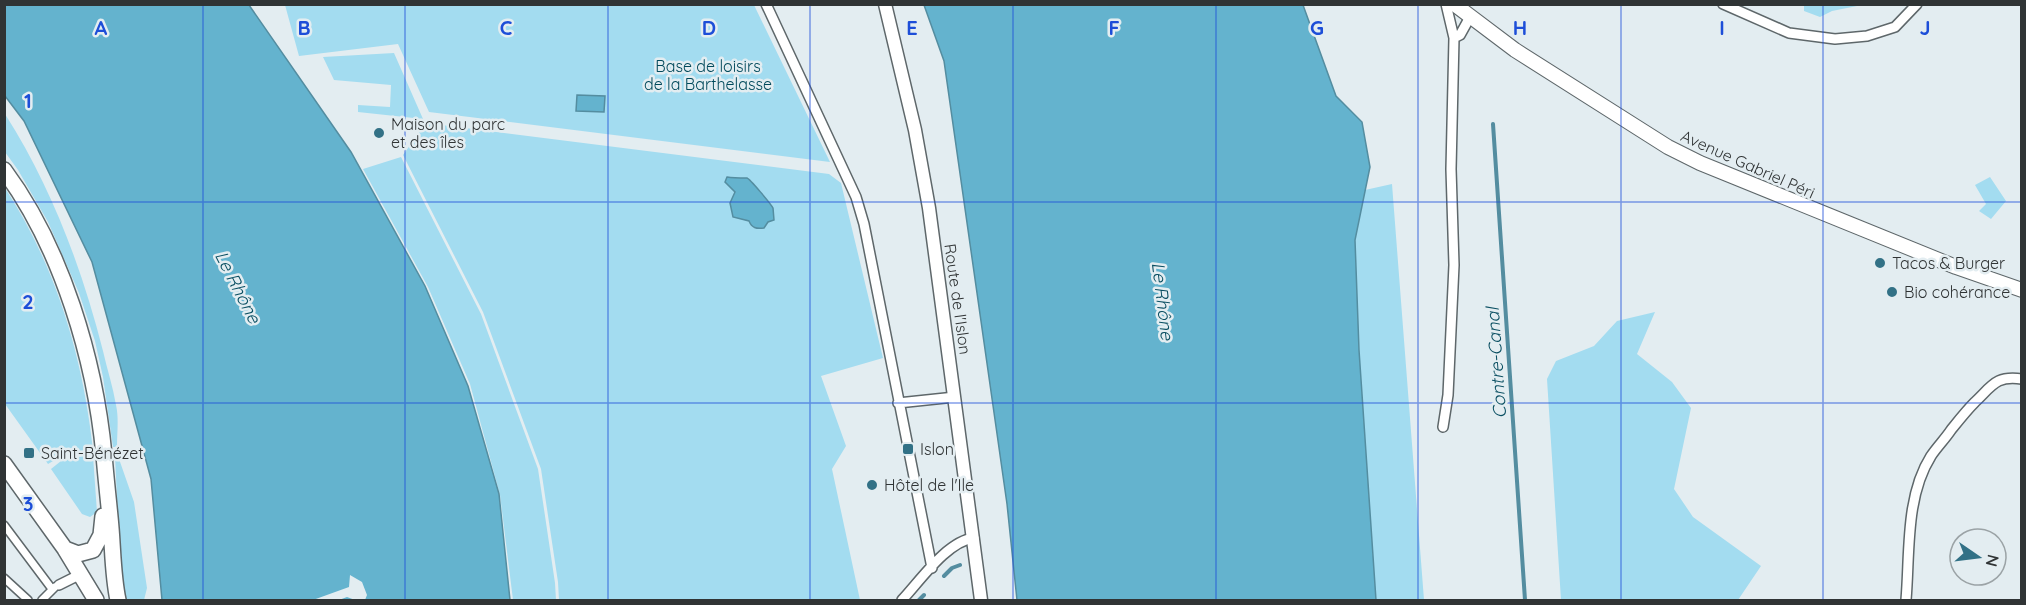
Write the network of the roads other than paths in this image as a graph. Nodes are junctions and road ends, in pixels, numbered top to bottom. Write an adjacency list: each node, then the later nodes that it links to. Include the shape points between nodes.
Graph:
1 (766, 4): 13 (street, via 856,197)
2 (885, 4): 12 (street, Route de l'Islon, via 915,130)
3 (1446, 4): 8 (street)
4 (1454, 4): 7 (main road, Avenue Gabriel Péri)
5 (1917, 4): 6 (street, via 1895,27 1867,36 1834,39 1789,33)
6 (1723, 5)
7 (1470, 17): 8 (street); 10 (main road, Avenue Gabriel Péri, via 1515,50 1700,164)
8 (1454, 38): 14 (street, via 1454,265)
9 (4, 170): 16 (main road, via 35,218 75,312 94,391)
10 (2022, 290)
11 (2022, 379): 31 (street, via 1999,380 1967,410 1930,457 1914,502)
12 (955, 397): 13 (street); 19 (street, Route de l'Islon)
13 (898, 403): 21 (street)
14 (1443, 427)
15 (4, 464): 20 (main road)
16 (107, 487): 18 (main road); 28 (main road)
17 (4, 525): 24 (street)
18 (101, 535): 20 (main road, via 89,553); 22 (main road, via 98,555)
19 (974, 538): 21 (street, via 952,547); 30 (street, Route de l'Islon)
20 (65, 549): 22 (main road)
21 (932, 568): 29 (street)
22 (81, 574): 24 (street); 27 (main road)
23 (4, 578): 25 (street)
24 (55, 587): 26 (street)
25 (28, 600)
26 (42, 600)
27 (96, 600)
28 (118, 600)
29 (902, 600)
30 (981, 600)
31 (1906, 600)

